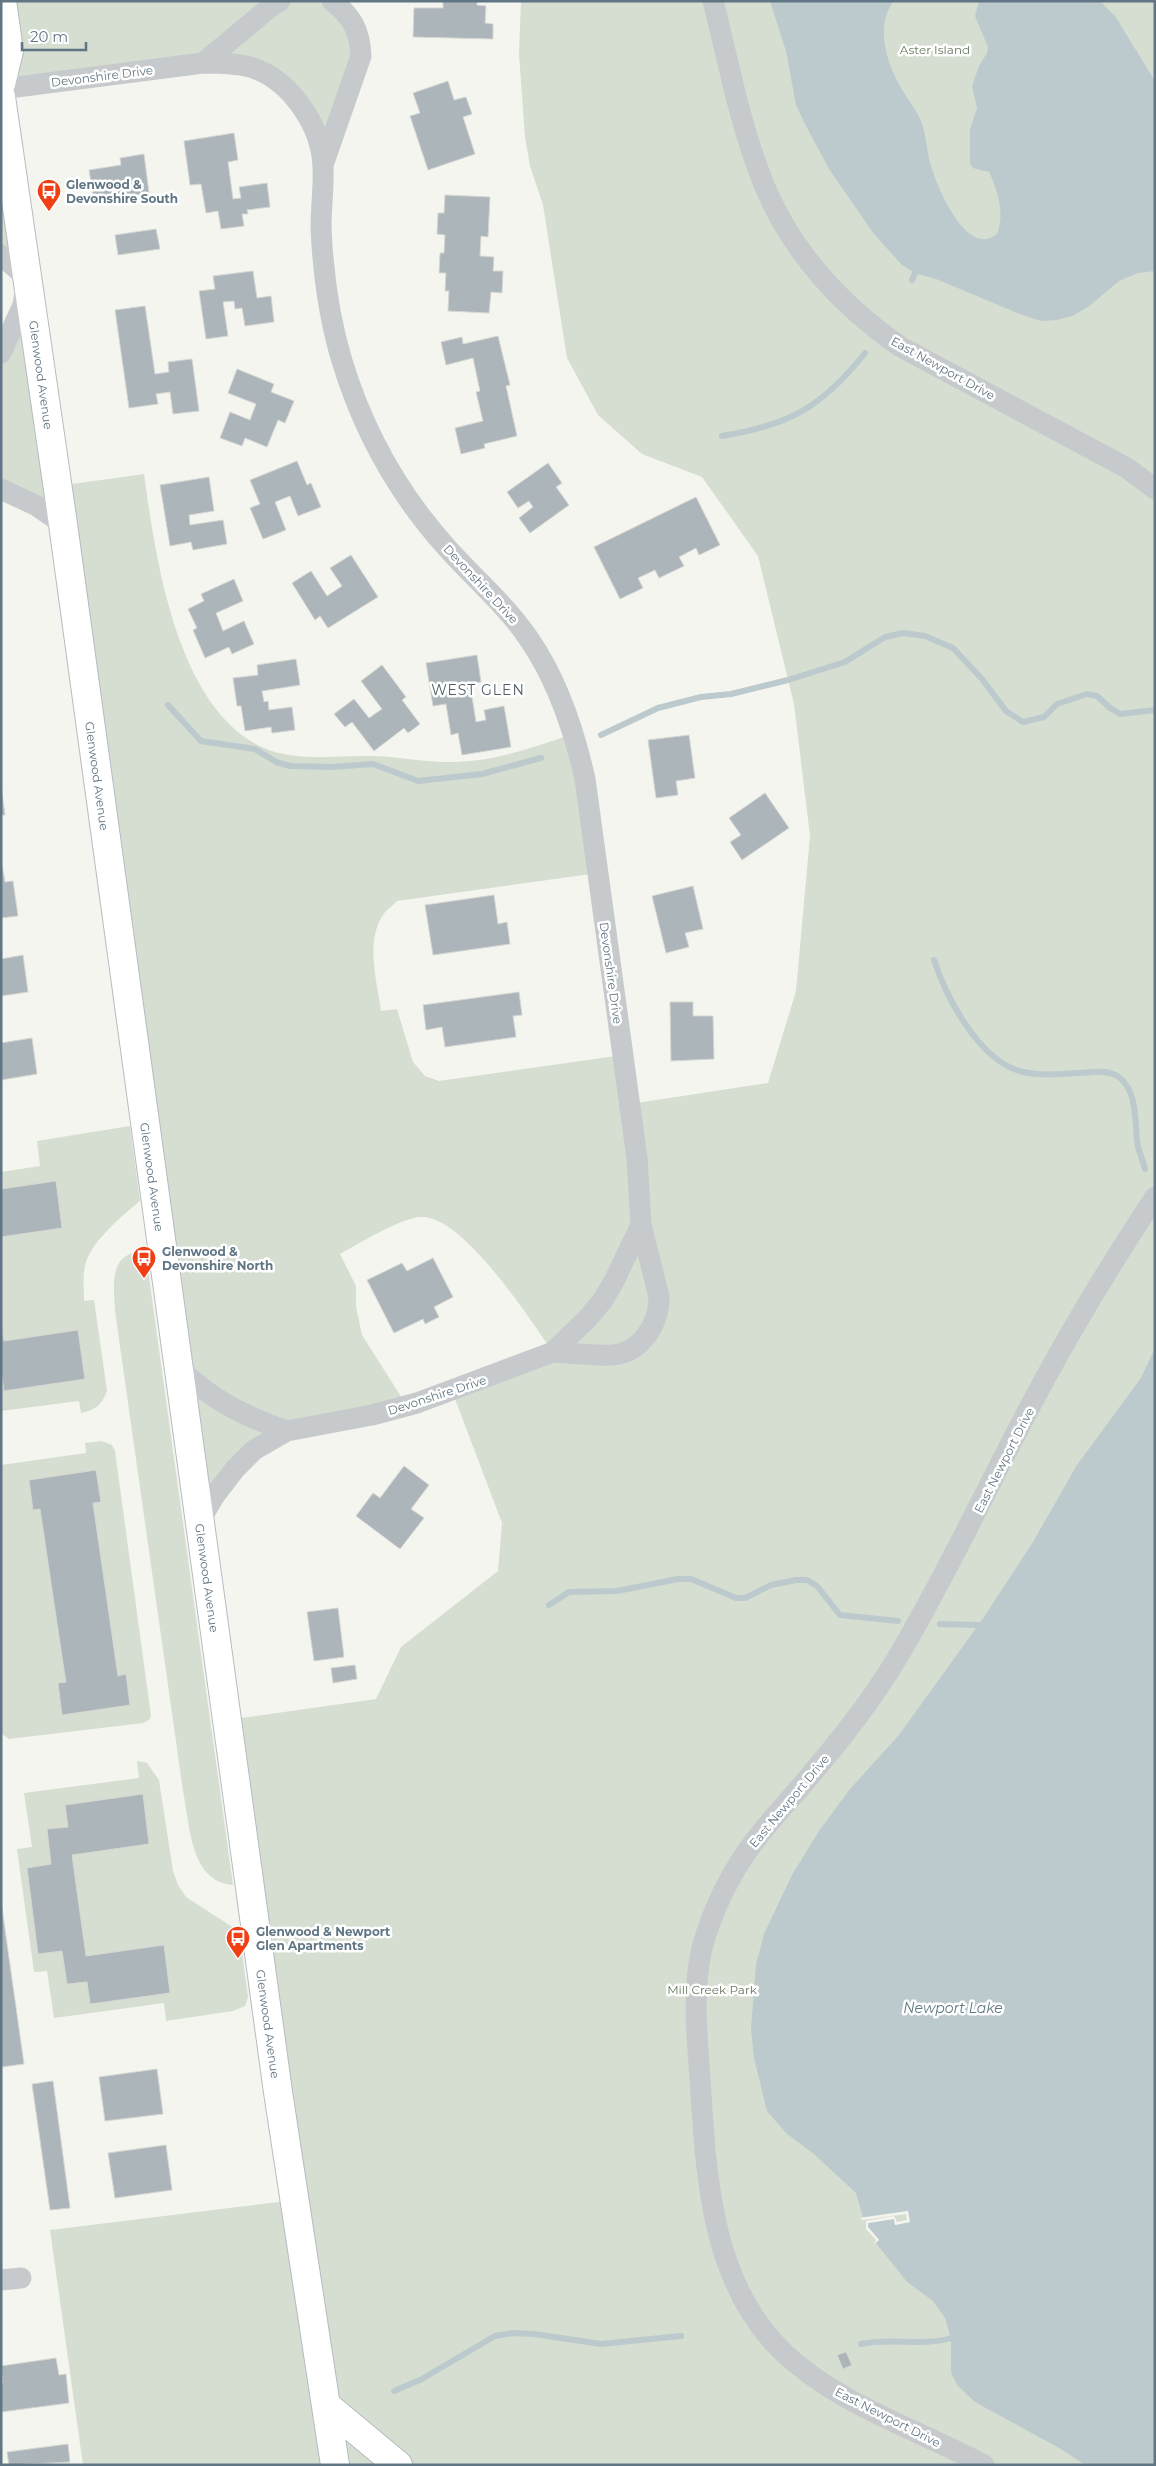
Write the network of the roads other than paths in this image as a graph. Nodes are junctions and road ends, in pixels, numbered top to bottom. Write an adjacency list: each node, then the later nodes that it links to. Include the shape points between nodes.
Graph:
1 (2, 1): 6 (street, via 9,52)
2 (280, 1): 5 (street)
3 (332, 1): 9 (street, Devonshire Drive, via 354,22 360,38 361,56)
4 (713, 1): 14 (street, East Newport Drive, via 761,178 780,218 803,254 838,296 901,348 1119,463)
5 (203, 63): 7 (street, Devonshire Drive); 9 (street, Devonshire Drive, via 250,67 266,73 284,87 299,102 310,123)
6 (1, 84)
7 (1, 89)
8 (1, 97): 11 (street, Glenwood Avenue)
9 (323, 165): 17 (street, Devonshire Drive, via 322,228 328,301 342,360 363,420 389,470 417,511 449,550 502,603 529,638 556,687 574,734 586,789 637,1158)
10 (1, 255): 11 (street)
11 (28, 278): 12 (street, via 23,305); 15 (street, Glenwood Avenue)
12 (1, 353)
13 (1, 489): 15 (street, via 37,506)
14 (1155, 489)
15 (63, 524): 19 (street, Glenwood Avenue)
16 (1155, 1197): 25 (street, East Newport Drive, via 1050,1370 973,1522 895,1661 865,1707 735,1870 710,1923 698,1979 696,2027 712,2206 728,2266 754,2316 781,2350 850,2400)
17 (641, 1225): 18 (street, Devonshire Drive, via 603,1300); 18 (street, Devonshire Drive, via 659,1298 653,1326 637,1344 613,1355)
18 (553, 1352): 20 (street, Devonshire Drive, via 417,1404)
19 (178, 1367): 20 (street, via 228,1407); 21 (street, Glenwood Avenue)
20 (287, 1431): 21 (street, Devonshire Drive, via 254,1450 238,1466)
21 (199, 1522): 22 (street, Glenwood Avenue, via 278,2092)
22 (327, 2406): 23 (street, Glenwood Avenue); 24 (street)
23 (334, 2465)
24 (398, 2465)
25 (984, 2465)

